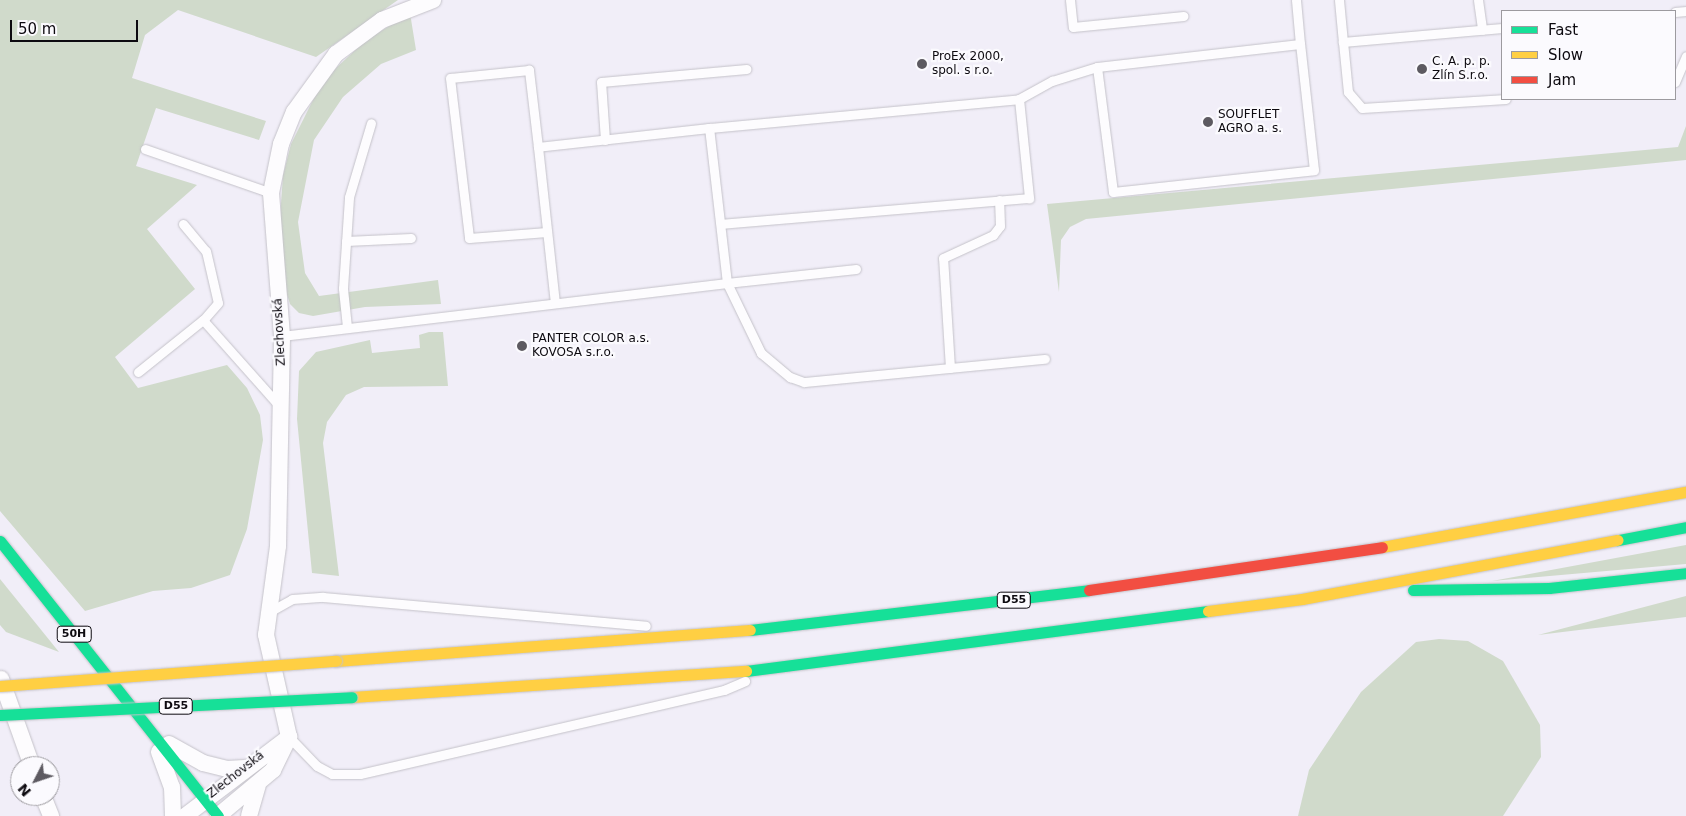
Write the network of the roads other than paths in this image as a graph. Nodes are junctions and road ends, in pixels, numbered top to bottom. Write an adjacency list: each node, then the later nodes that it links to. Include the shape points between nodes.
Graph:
1 (433, 0): 22 (street, Zlechovská, via 366,30 336,54 315,78 294,112 281,144)
2 (1070, 0): 6 (lane, via 1073,26)
3 (1296, 0): 10 (lane)
4 (1339, 0): 9 (lane)
5 (1478, 0): 8 (lane)
6 (1183, 16)
7 (1501, 28): 8 (lane)
8 (1482, 30): 9 (lane)
9 (1343, 42): 16 (lane, via 1348,92 1362,108)
10 (1300, 44): 12 (lane); 12 (lane, via 1314,170 1113,192)
11 (1686, 56): 14 (lane)
12 (1098, 67): 15 (lane, via 1052,81)
13 (746, 69): 19 (lane, via 601,82)
14 (1676, 80)
15 (1019, 99): 18 (lane); 23 (lane, via 1029,198)
16 (1501, 99)
17 (371, 123): 28 (lane, via 349,197)
18 (709, 128): 19 (lane); 25 (lane)
19 (604, 140): 20 (lane)
20 (538, 147): 26 (lane); 26 (lane, via 529,70 450,78 469,238)
21 (145, 149): 22 (lane)
22 (271, 193): 34 (street, Zlechovská)
23 (999, 200): 25 (lane); 36 (lane, via 1000,226 994,235 943,258)
24 (182, 224): 32 (lane, via 206,251 218,303)
25 (721, 224): 30 (lane)
26 (547, 232): 31 (lane)
27 (411, 238): 28 (lane)
28 (346, 241): 33 (lane)
29 (856, 269): 30 (lane)
30 (727, 283): 31 (lane); 36 (lane, via 760,353 790,378 804,382)
31 (555, 303): 33 (lane)
32 (203, 320): 37 (lane); 38 (lane)
33 (347, 327): 34 (lane)
34 (282, 336): 38 (street, Zlechovská)
35 (1046, 359): 36 (lane)
36 (950, 368)
37 (138, 372)
38 (282, 408): 44 (street, Zlechovská, via 278,546)
39 (1686, 492): 45 (main road, D55, via 1301,561)
40 (1686, 527): 43 (main road, D55)
41 (0, 541): 50 (main road, 50H)
42 (1686, 573): 43 (main road, via 1480,592)
43 (1356, 589): 46 (main road, D55)
44 (268, 613): 45 (lane, via 292,599 313,597 694,630); 51 (street, Zlechovská, via 270,661)
45 (763, 629): 48 (main road, D55, bridge)
46 (773, 669): 49 (main road, D55, bridge, via 352,697); 51 (lane, via 724,690 360,774 332,774 317,766)
47 (0, 676): 52 (street)
48 (0, 686)
49 (0, 715)
50 (148, 728): 53 (street, via 203,763 227,769); 55 (main road, 50H); 56 (street, via 172,787)
51 (289, 737): 53 (street, Zlechovská); 54 (street, Zlechovská, via 286,752)
52 (28, 756)
53 (245, 768): 55 (street, Zlechovská)
54 (259, 784): 58 (street, Zlechovská); 59 (street)
55 (204, 800): 57 (street, Zlechovská); 58 (main road, 50H)
56 (172, 816)
57 (184, 816)
58 (218, 816)
59 (249, 816)

